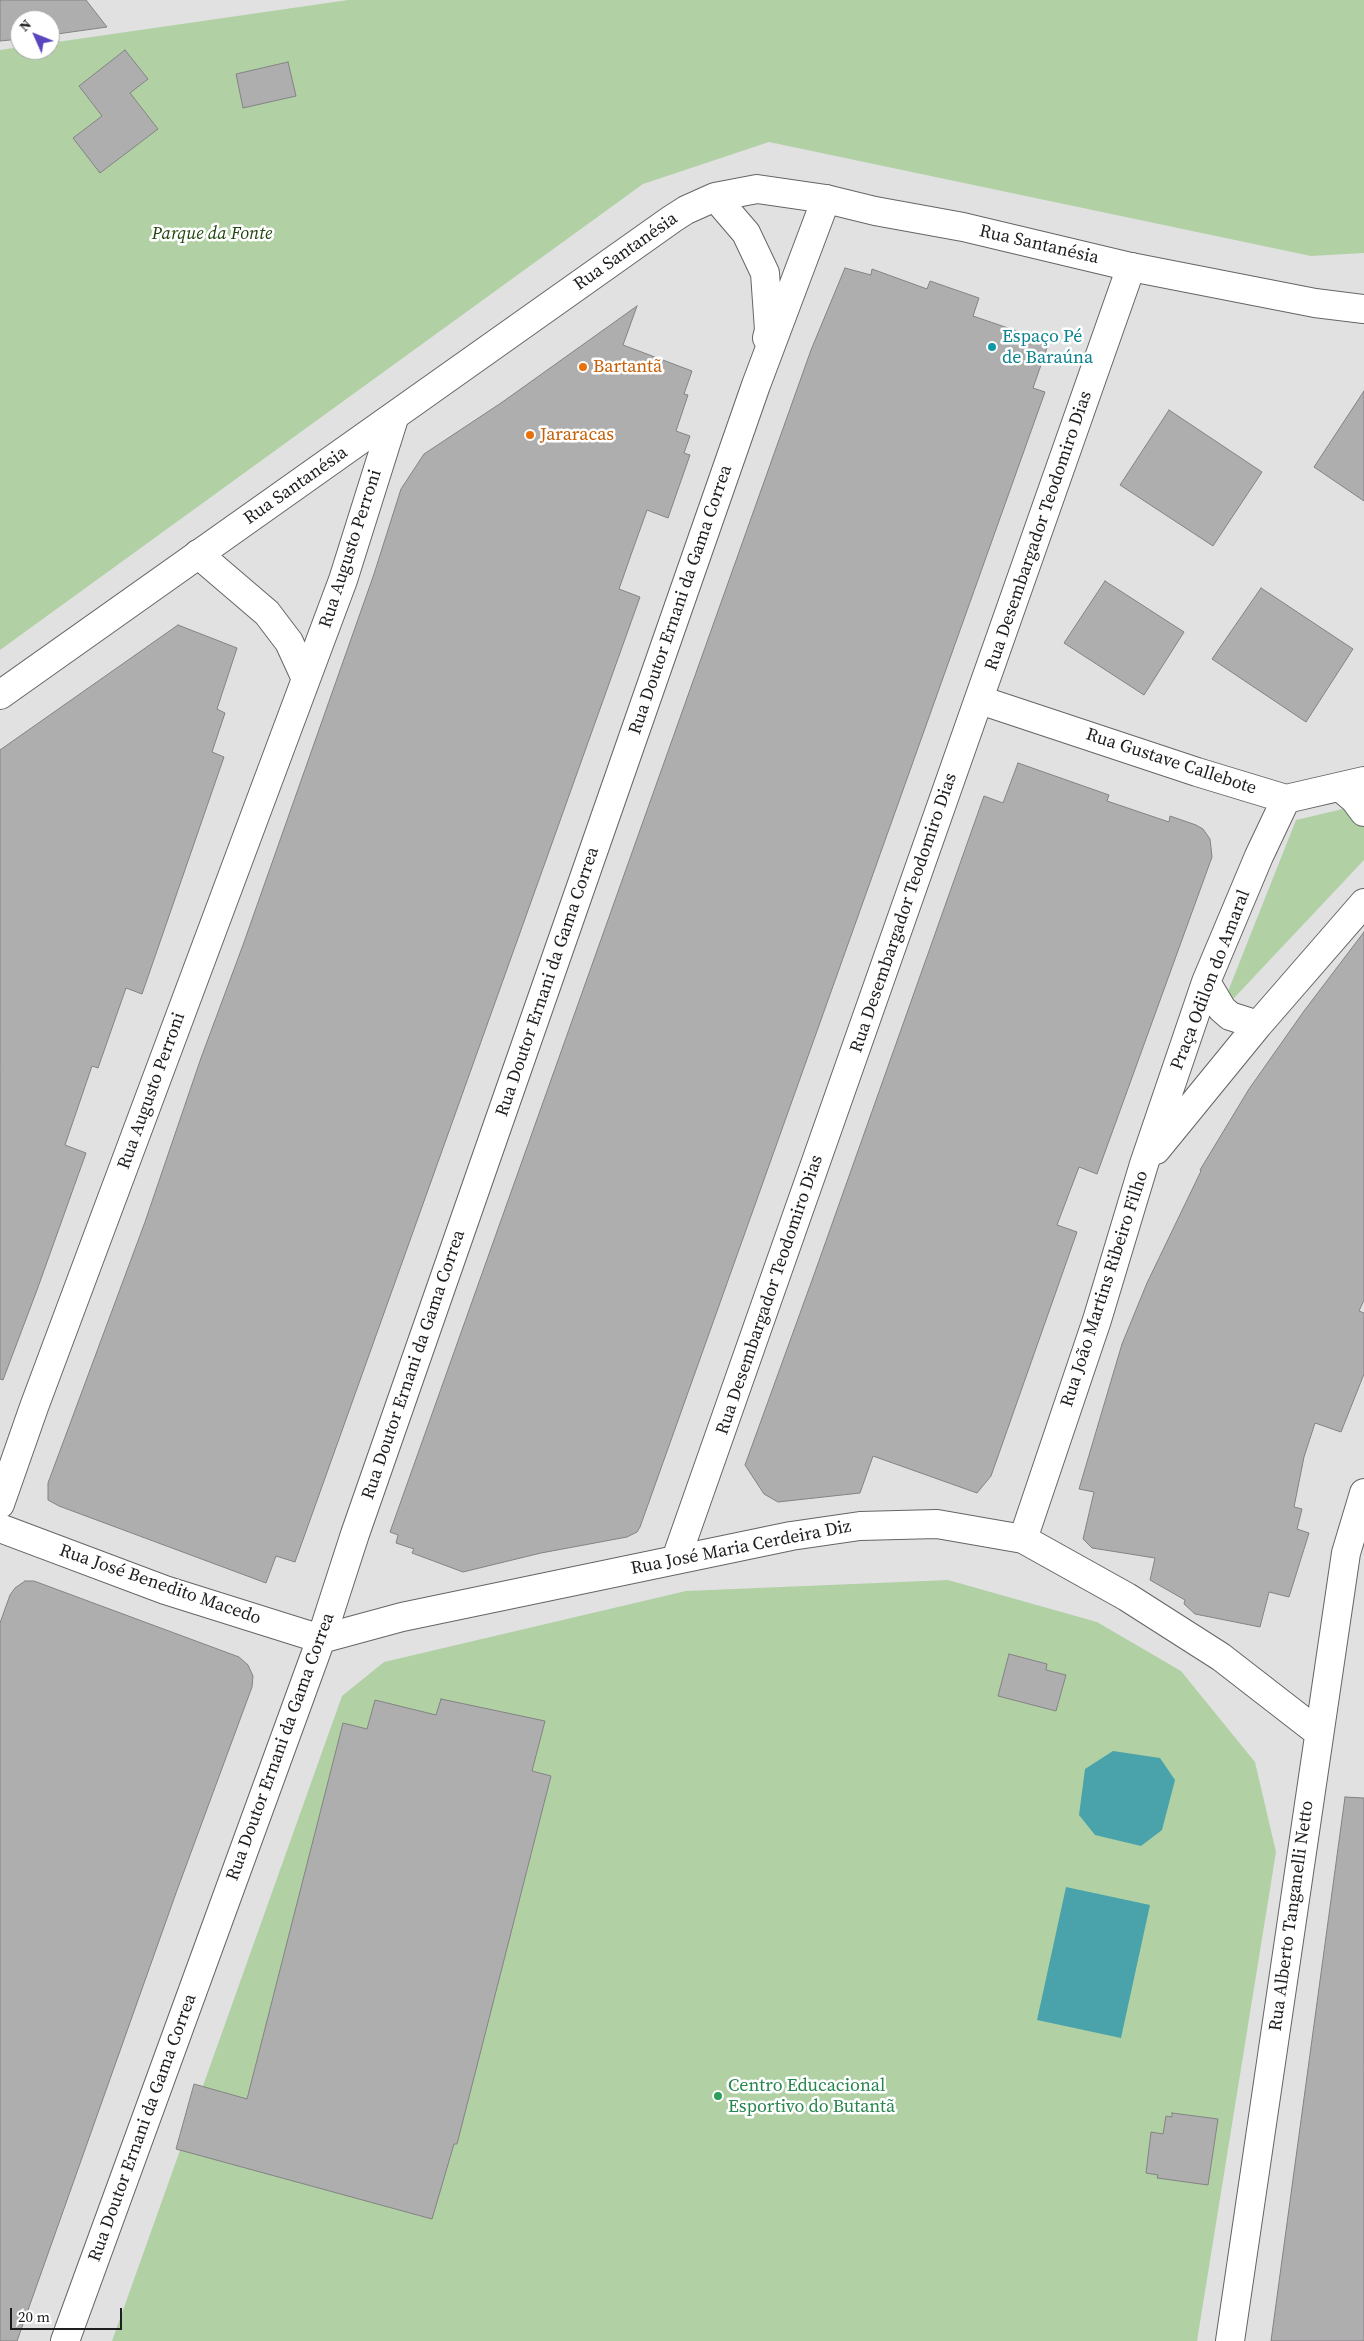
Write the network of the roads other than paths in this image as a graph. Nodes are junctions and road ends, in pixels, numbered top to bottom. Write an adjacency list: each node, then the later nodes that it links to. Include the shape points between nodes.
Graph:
1 (716, 198): 2 (street, Rua Santanésia, via 757,189); 5 (street, Rua Doutor Ernani da Gama Correa, via 746,233 765,273 769,330); 6 (street, Rua Santanésia, via 672,218)
2 (826, 198): 3 (street, Rua Santanésia, via 874,211 963,226); 5 (street, Rua Doutor Ernani da Gama Correa)
3 (1131, 267): 4 (street, Rua Santanésia, via 1315,303); 10 (street, Rua Desembargador Teodomiro Dias)
4 (1364, 309)
5 (756, 385): 23 (street, Rua Doutor Ernani da Gama Correa, via 358,1524)
6 (394, 418): 7 (street, Rua Santanésia); 8 (street, Rua Augusto Perroni, via 343,580)
7 (198, 554): 8 (street, via 267,613 289,642); 9 (street, Rua Santanésia)
8 (306, 679): 19 (street, Rua Augusto Perroni)
9 (0, 694)
10 (980, 700): 12 (street, Rua Gustave Callebote); 22 (street, Rua Desembargador Teodomiro Dias)
11 (1352, 784): 12 (street, Rua Gustave Callebote); 13 (street, via 1355,800)
12 (1286, 799): 15 (street, Praça Odilon do Amaral)
13 (1364, 812)
14 (1364, 903): 16 (street, Rua João Martins Ribeiro Filho)
15 (1206, 982): 16 (street, via 1230,1016); 17 (street, Praça Odilon do Amaral)
16 (1258, 1025): 17 (street, Rua João Martins Ribeiro Filho)
17 (1144, 1164): 21 (street, Rua João Martins Ribeiro Filho, via 1097,1320)
18 (1364, 1493): 24 (street, Rua Alberto Tanganelli Netto, via 1346,1553)
19 (0, 1504)
20 (0, 1528): 23 (street, Rua José Benedito Macedo, via 165,1590)
21 (1023, 1539): 22 (street, Rua José Maria Cerdeira Diz, via 937,1524 860,1526); 24 (street, Rua José Maria Cerdeira Diz, via 1128,1597 1221,1657)
22 (676, 1559): 23 (street, Rua José Maria Cerdeira Diz, via 402,1617)
23 (321, 1639): 25 (street, Rua Doutor Ernani da Gama Correa)
24 (1318, 1733): 26 (street, Rua Alberto Tanganelli Netto)
25 (65, 2341)
26 (1230, 2341)

